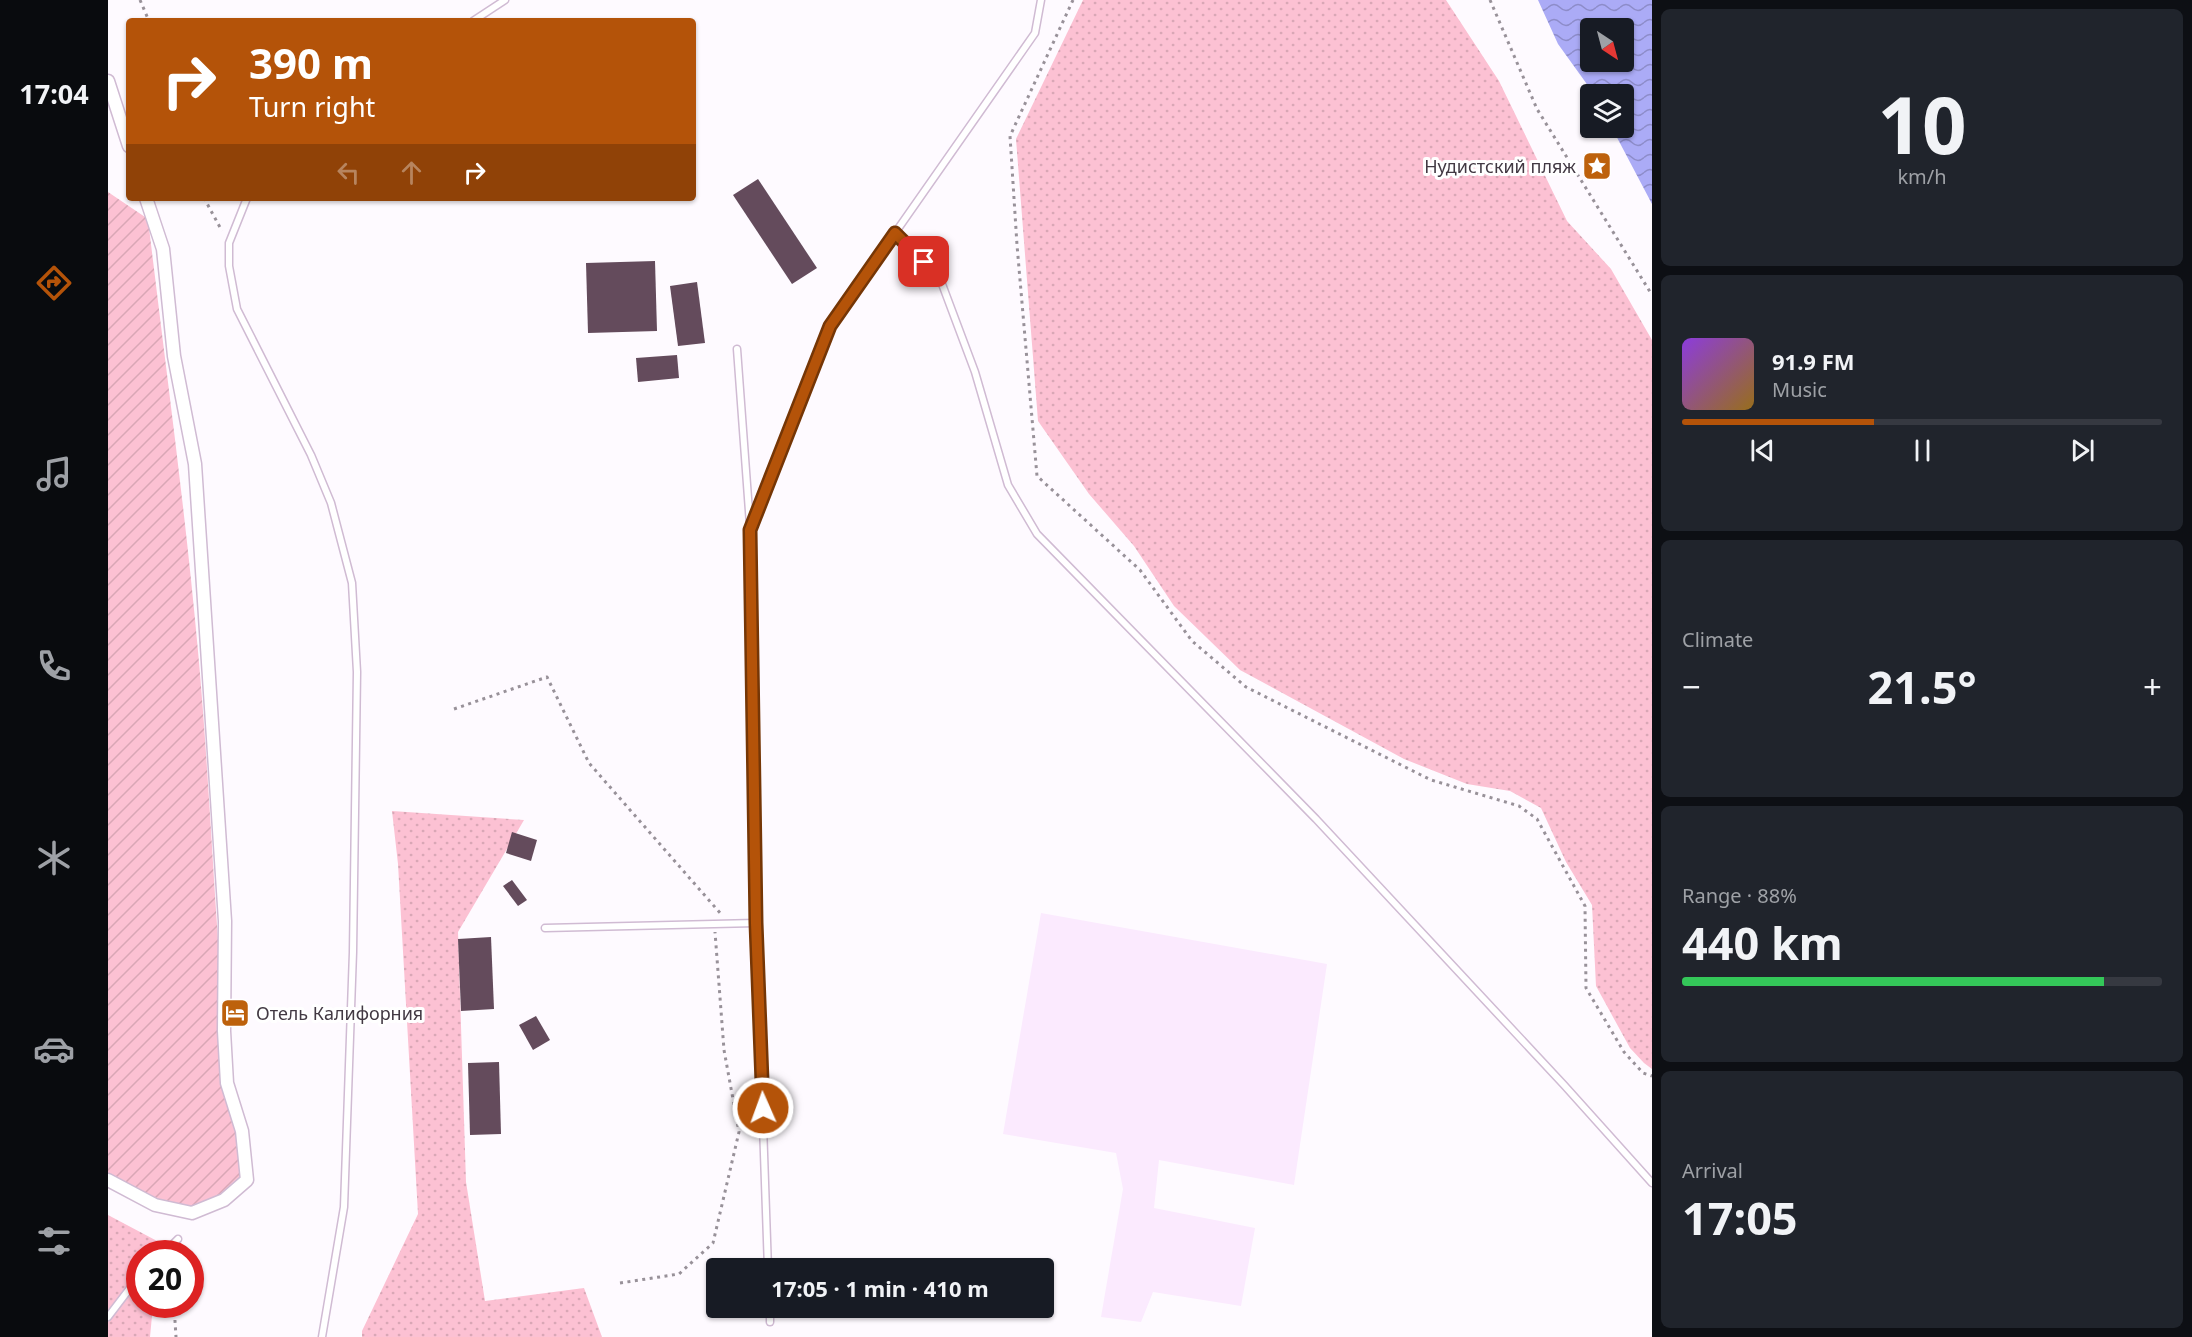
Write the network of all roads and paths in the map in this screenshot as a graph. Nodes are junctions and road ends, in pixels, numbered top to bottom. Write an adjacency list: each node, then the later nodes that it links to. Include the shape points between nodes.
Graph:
1 (140, 0): 6 (path)
2 (504, 0): 7 (lane)
3 (1041, 0): 13 (lane, via 1035,33)
4 (1073, 0): 23 (path, via 1010,136 1037,476 1140,570 1192,641 1246,687 1431,780 1519,806 1537,819 1585,906 1586,988 1624,1052 1643,1073)
5 (1490, 0): 15 (path, via 1537,109)
6 (148, 18)
7 (477, 18)
8 (108, 81): 9 (street)
9 (126, 137)
10 (147, 201): 24 (street, via 163,249 174,356 195,464 225,921 227,1083 242,1131 247,1180 224,1200 192,1214 155,1205)
11 (206, 201): 14 (path)
12 (246, 201): 14 (lane)
13 (895, 233): 17 (lane, via 830,326); 25 (lane, via 939,276 975,372 1008,486 1037,534 1316,819)
14 (229, 243): 34 (lane, via 237,309 311,455 331,503 352,583 357,672 344,1207)
15 (1652, 295)
16 (737, 350): 17 (lane)
17 (750, 530): 19 (lane)
18 (454, 709): 21 (path, via 547,677 589,763)
19 (756, 923): 21 (lane); 26 (lane)
20 (714, 924): 21 (lane); 22 (lane); 27 (path, via 724,1050 739,1132 713,1243 678,1274)
21 (730, 924)
22 (545, 928)
23 (1652, 1076)
24 (108, 1180)
25 (1652, 1183)
26 (768, 1258)
27 (620, 1284)
28 (126, 1293): 29 (lane)
29 (108, 1317)
30 (175, 1318): 33 (path)
31 (770, 1318): 32 (lane)
32 (770, 1322)
33 (176, 1337)
34 (322, 1337)

